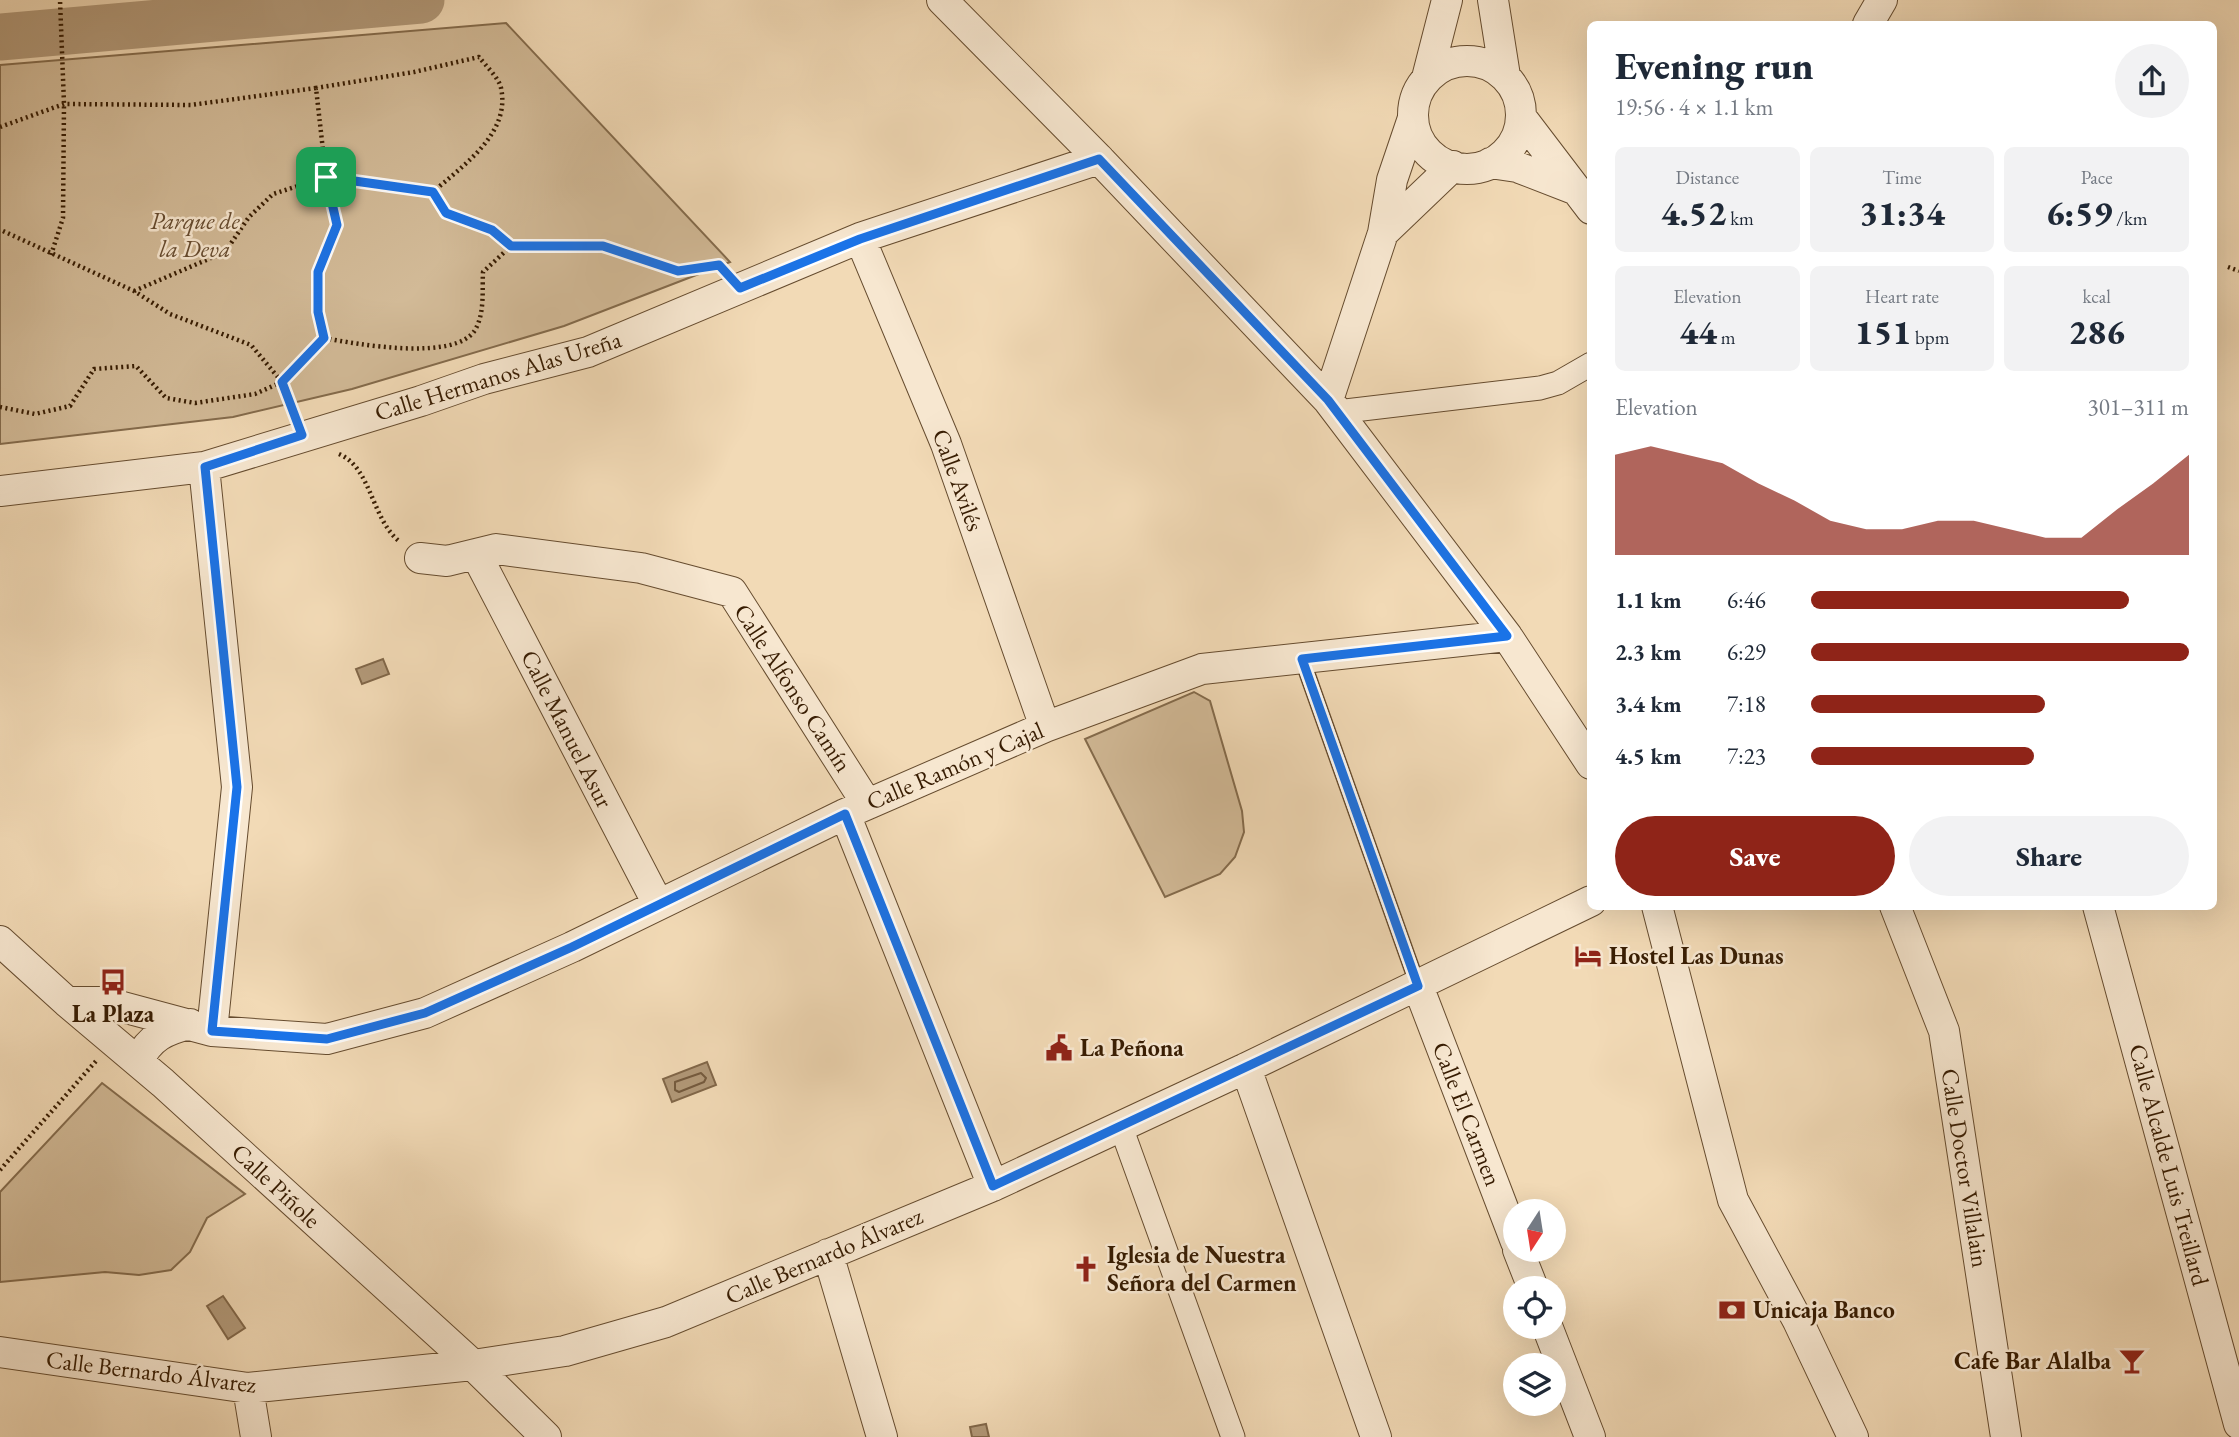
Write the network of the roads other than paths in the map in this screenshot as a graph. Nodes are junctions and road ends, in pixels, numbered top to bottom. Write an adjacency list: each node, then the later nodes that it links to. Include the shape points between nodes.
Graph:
1 (942, 0): 10 (street)
2 (1447, 0): 7 (street)
3 (1493, 0): 6 (street)
4 (1882, 0): 5 (street)
5 (1870, 21)
6 (1505, 76): 7 (street, via 1474,61 1449,64); 8 (street, via 1520,102)
7 (1427, 78): 9 (street, via 1414,104)
8 (1521, 117): 11 (street, via 1512,144); 13 (street)
9 (1413, 118): 12 (street, via 1422,144 1441,162); 14 (street, via 1392,180)
10 (1099, 159): 15 (street, Calle Hermanos Alas Ureña); 17 (street)
11 (1490, 163): 12 (street); 13 (street, via 1517,167)
12 (1453, 166): 14 (street)
13 (1582, 199)
14 (1383, 233): 17 (street)
15 (860, 239): 18 (street, Calle Hermanos Alas Ureña, via 588,352 484,379); 24 (street, Calle Avilés, via 946,444)
16 (1587, 366): 17 (street, via 1558,383 1540,387)
17 (1332, 406): 22 (street)
18 (205, 467): 19 (street, Calle Hermanos Alas Ureña); 35 (street, via 237,787)
19 (0, 491)
20 (476, 554): 21 (street, Calle Alfonso Camín, via 447,561); 26 (street, Calle Alfonso Camín, via 496,549 641,568 732,592); 28 (street, Calle Manuel Asur)
21 (419, 558)
22 (1507, 636): 23 (street, Calle Ramón y Cajal); 25 (street)
23 (1302, 659): 24 (street, Calle Ramón y Cajal, via 1202,669); 33 (lane)
24 (1045, 727): 26 (street, Calle Ramón y Cajal)
25 (1587, 758)
26 (856, 809): 28 (street, Calle Ramón y Cajal); 39 (street, Calle Alfonso Camín)
27 (1587, 903): 33 (street, Calle Bernardo Álvarez)
28 (657, 904): 35 (street, Calle Ramón y Cajal, via 425,1013 327,1039)
29 (1658, 910): 53 (street, via 1733,1200)
30 (1897, 910): 54 (street, Calle Doctor Villalain, via 1944,1031)
31 (2099, 910): 46 (street, Calle Alcalde Luis Treillard)
32 (4, 947): 34 (street, Calle Piñole)
33 (1418, 986): 37 (street, Calle Bernardo Álvarez); 40 (street, Calle El Carmen)
34 (67, 1002): 35 (street, Calle Ramón y Cajal, via 104,1002); 36 (street, Calle Piñole)
35 (201, 1027): 36 (street, Calle Ramón y Cajal, via 158,1035)
36 (138, 1061): 44 (street, Calle Piñole)
37 (1246, 1068): 38 (street, Calle Bernardo Álvarez); 51 (street)
38 (1121, 1127): 39 (street, Calle Bernardo Álvarez); 50 (street)
39 (993, 1186): 41 (street, Calle Bernardo Álvarez)
40 (1503, 1208)
41 (828, 1254): 44 (street, Calle Bernardo Álvarez, via 666,1322 565,1351); 49 (street)
42 (1553, 1339): 52 (street)
43 (0, 1352): 45 (street, Calle Bernardo Álvarez)
44 (473, 1365): 45 (street, Calle Bernardo Álvarez); 48 (street, Calle Piñole)
45 (248, 1388): 47 (street)
46 (2239, 1424)
47 (256, 1437)
48 (546, 1437)
49 (882, 1437)
50 (1233, 1437)
51 (1376, 1437)
52 (1590, 1437)
53 (1853, 1437)
54 (2006, 1437)

